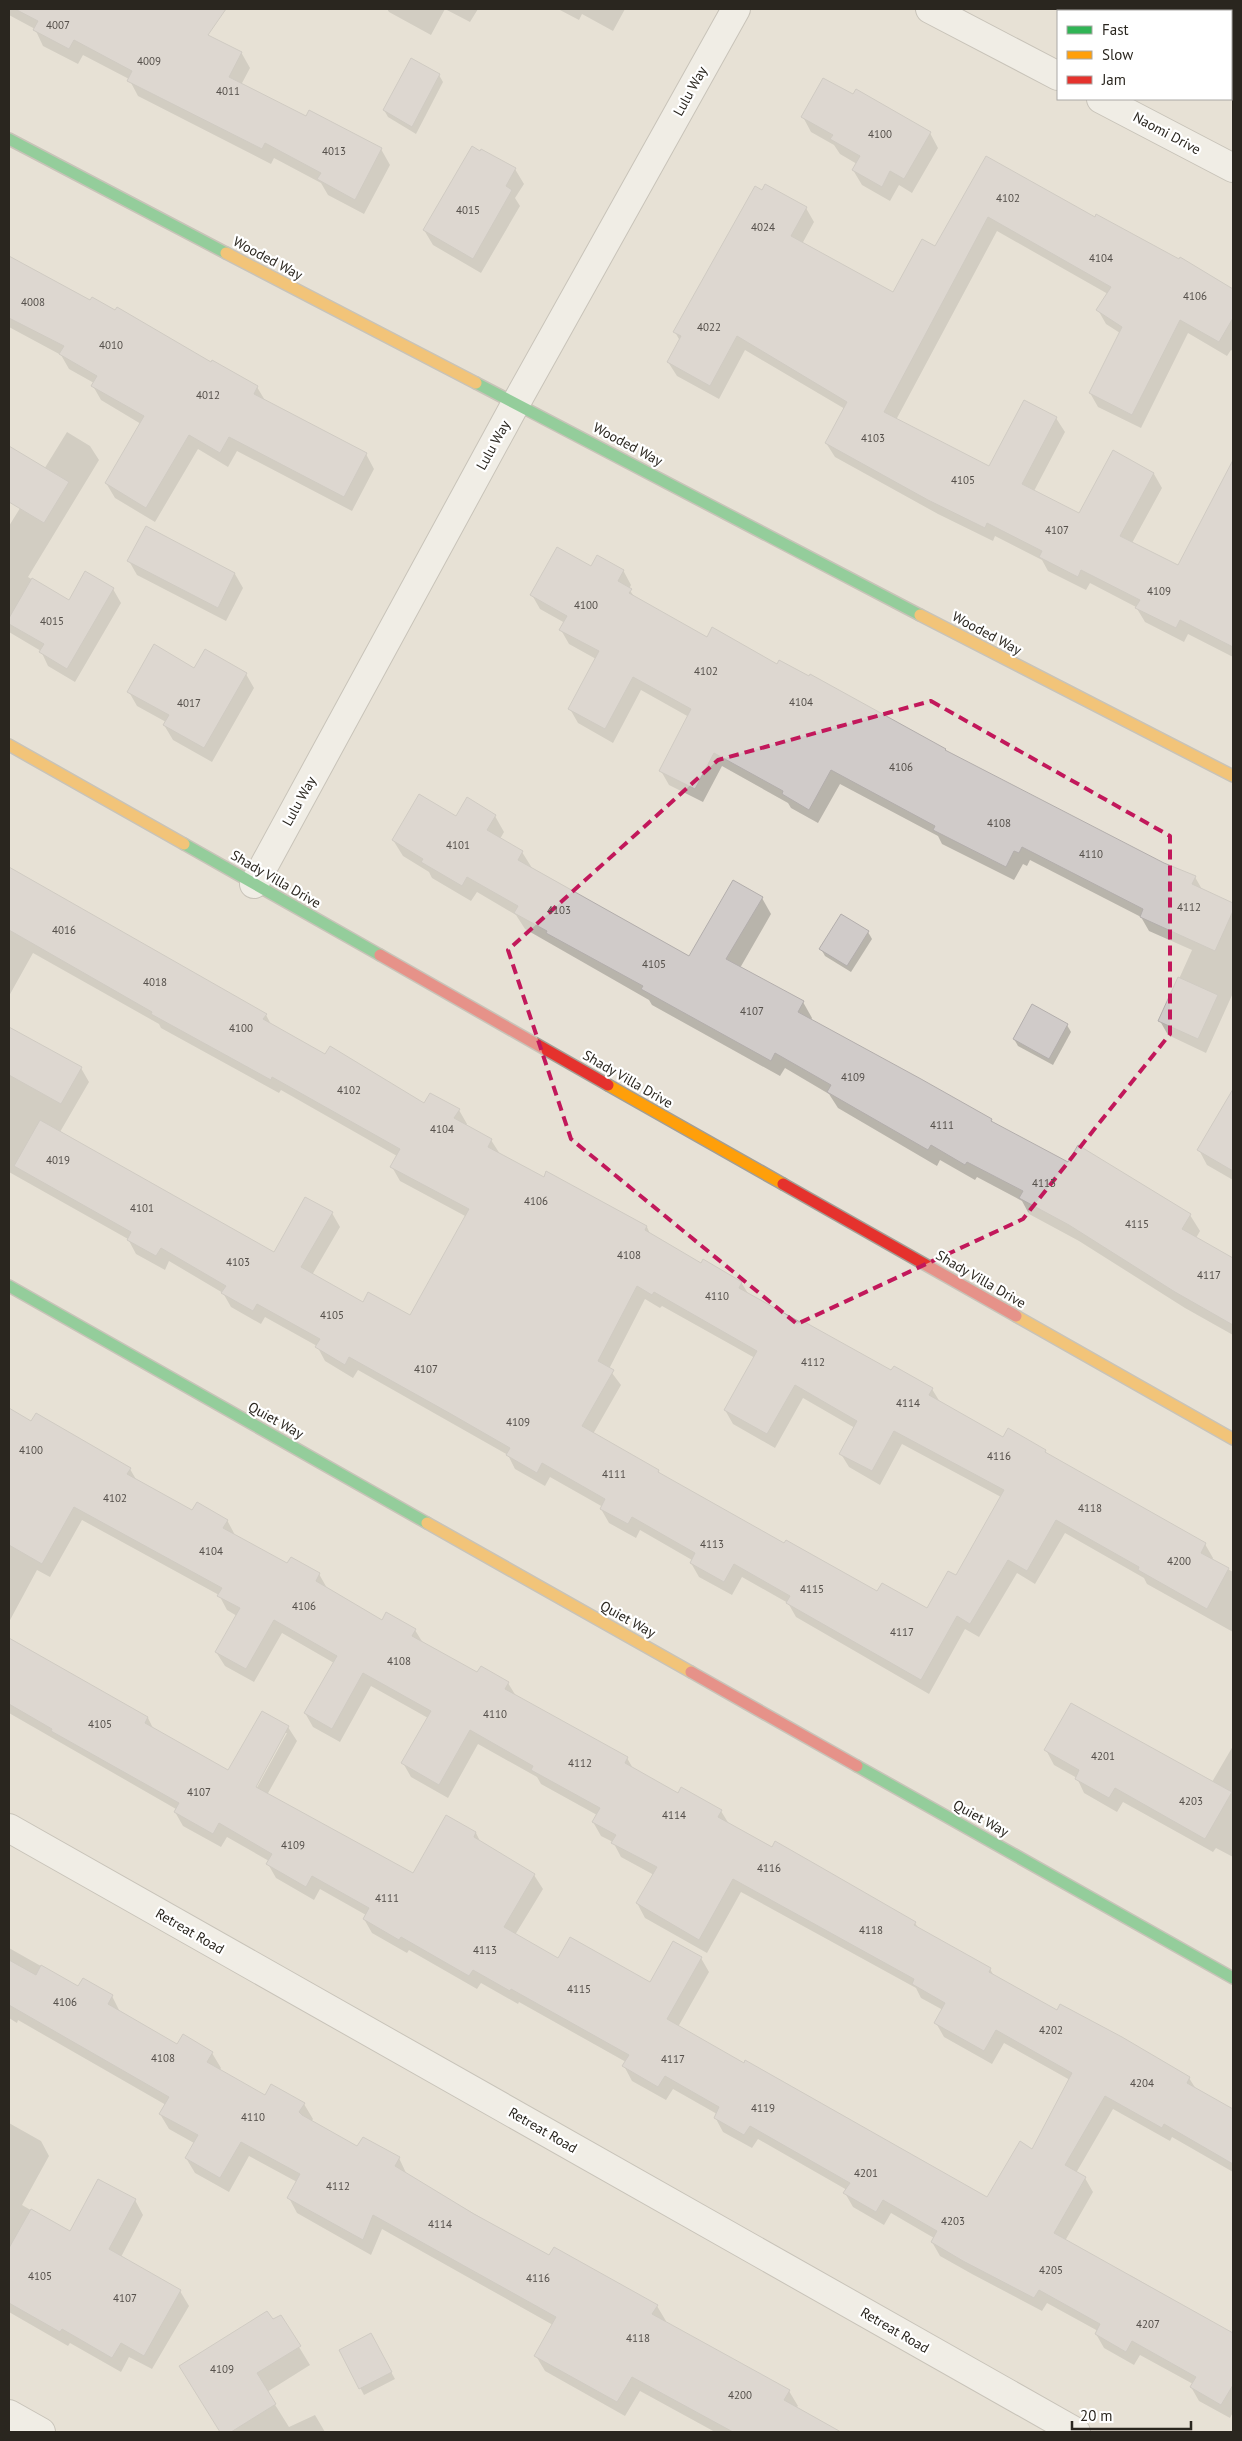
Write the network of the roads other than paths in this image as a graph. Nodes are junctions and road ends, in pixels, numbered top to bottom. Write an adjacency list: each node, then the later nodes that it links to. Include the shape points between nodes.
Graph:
1 (736, 9): 7 (street, Lulu Way)
2 (930, 9): 3 (street)
3 (1057, 75)
4 (1103, 100): 6 (street, Naomi Drive)
5 (9, 139): 7 (street, Wooded Way)
6 (1233, 168)
7 (516, 403): 9 (street, Wooded Way); 10 (street, Lulu Way)
8 (9, 745): 10 (street, Shady Villa Drive)
9 (1233, 776)
10 (254, 884): 12 (street, Shady Villa Drive)
11 (9, 1286): 14 (street, Quiet Way)
12 (1233, 1440)
13 (9, 1828): 17 (street, Retreat Road)
14 (1233, 1978)
15 (9, 2414): 16 (street)
16 (41, 2432)
17 (1076, 2432)

